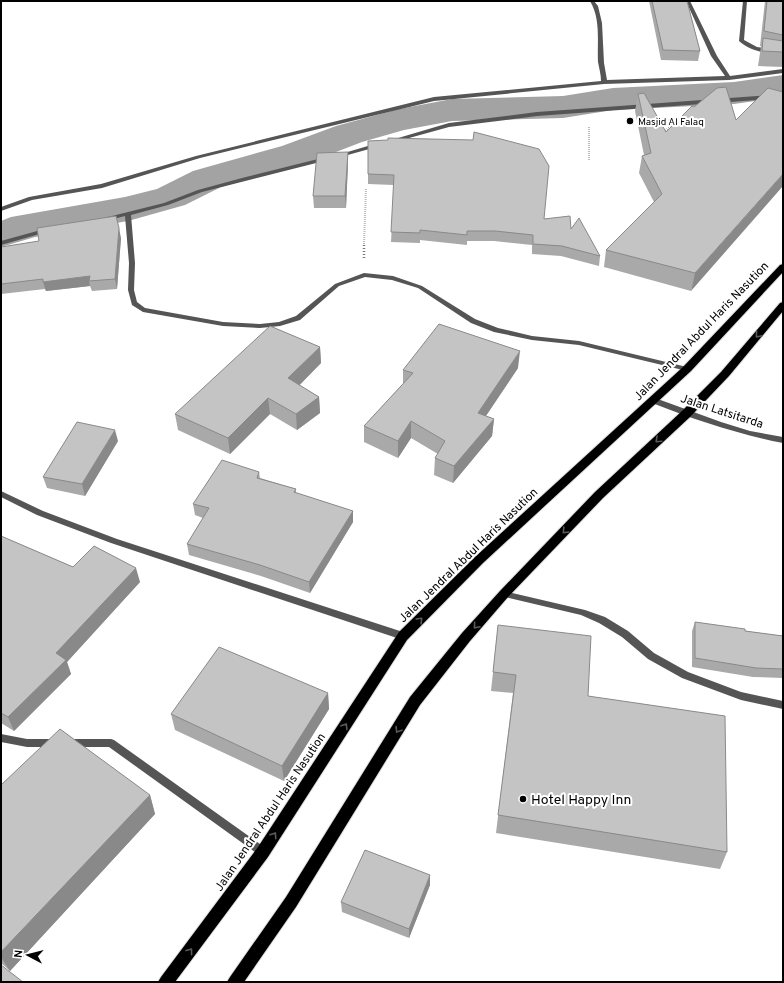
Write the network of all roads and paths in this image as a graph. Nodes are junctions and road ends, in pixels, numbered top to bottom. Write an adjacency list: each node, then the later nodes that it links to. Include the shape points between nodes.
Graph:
1 (592, 1): 7 (street, via 596,4 598,14)
2 (688, 1): 6 (street, via 714,56)
3 (745, 1): 4 (street, via 741,40 745,45 756,49)
4 (783, 53)
5 (783, 71): 6 (street)
6 (729, 78): 7 (street)
7 (604, 82): 12 (street, via 434,99 198,156 102,186 31,198)
8 (783, 96): 9 (street)
9 (589, 110): 10 (path); 13 (street, via 449,125 200,191 166,204)
10 (589, 160)
11 (366, 189): 18 (path)
12 (1, 209)
13 (128, 214): 14 (street); 18 (street, via 132,263 131,290 134,303 143,310 223,324 280,324 298,318 337,285)
14 (99, 221)
15 (55, 229): 16 (street)
16 (1, 243)
17 (783, 267): 20 (highway, Jalan Jendral Abdul Haris Nasution)
18 (364, 275): 20 (street, via 393,278 420,286 473,321 496,330 532,338 579,343)
19 (783, 305): 22 (highway, one-way to 22, via 725,374)
20 (687, 369): 21 (highway, Jalan Jendral Abdul Haris Nasution)
21 (655, 400): 22 (street, Jalan Latsitarda); 26 (highway, Jalan Jendral Abdul Haris Nasution, one-way to 21, via 480,560)
22 (686, 414): 23 (street, Jalan Latsitarda, via 758,436); 25 (highway, one-way to 25, via 599,495)
23 (783, 440)
24 (1, 494): 26 (street, via 40,513 114,541)
25 (504, 594): 27 (street, via 582,612 625,634 651,656 685,674 741,696); 31 (highway, one-way to 31, via 415,701 291,902)
26 (403, 636): 29 (highway, Jalan Jendral Abdul Haris Nasution, one-way to 26)
27 (783, 705)
28 (1, 738): 29 (street, via 27,743 111,743)
29 (263, 852): 30 (highway, Jalan Jendral Abdul Haris Nasution, one-way to 29)
30 (166, 982)
31 (235, 982)

